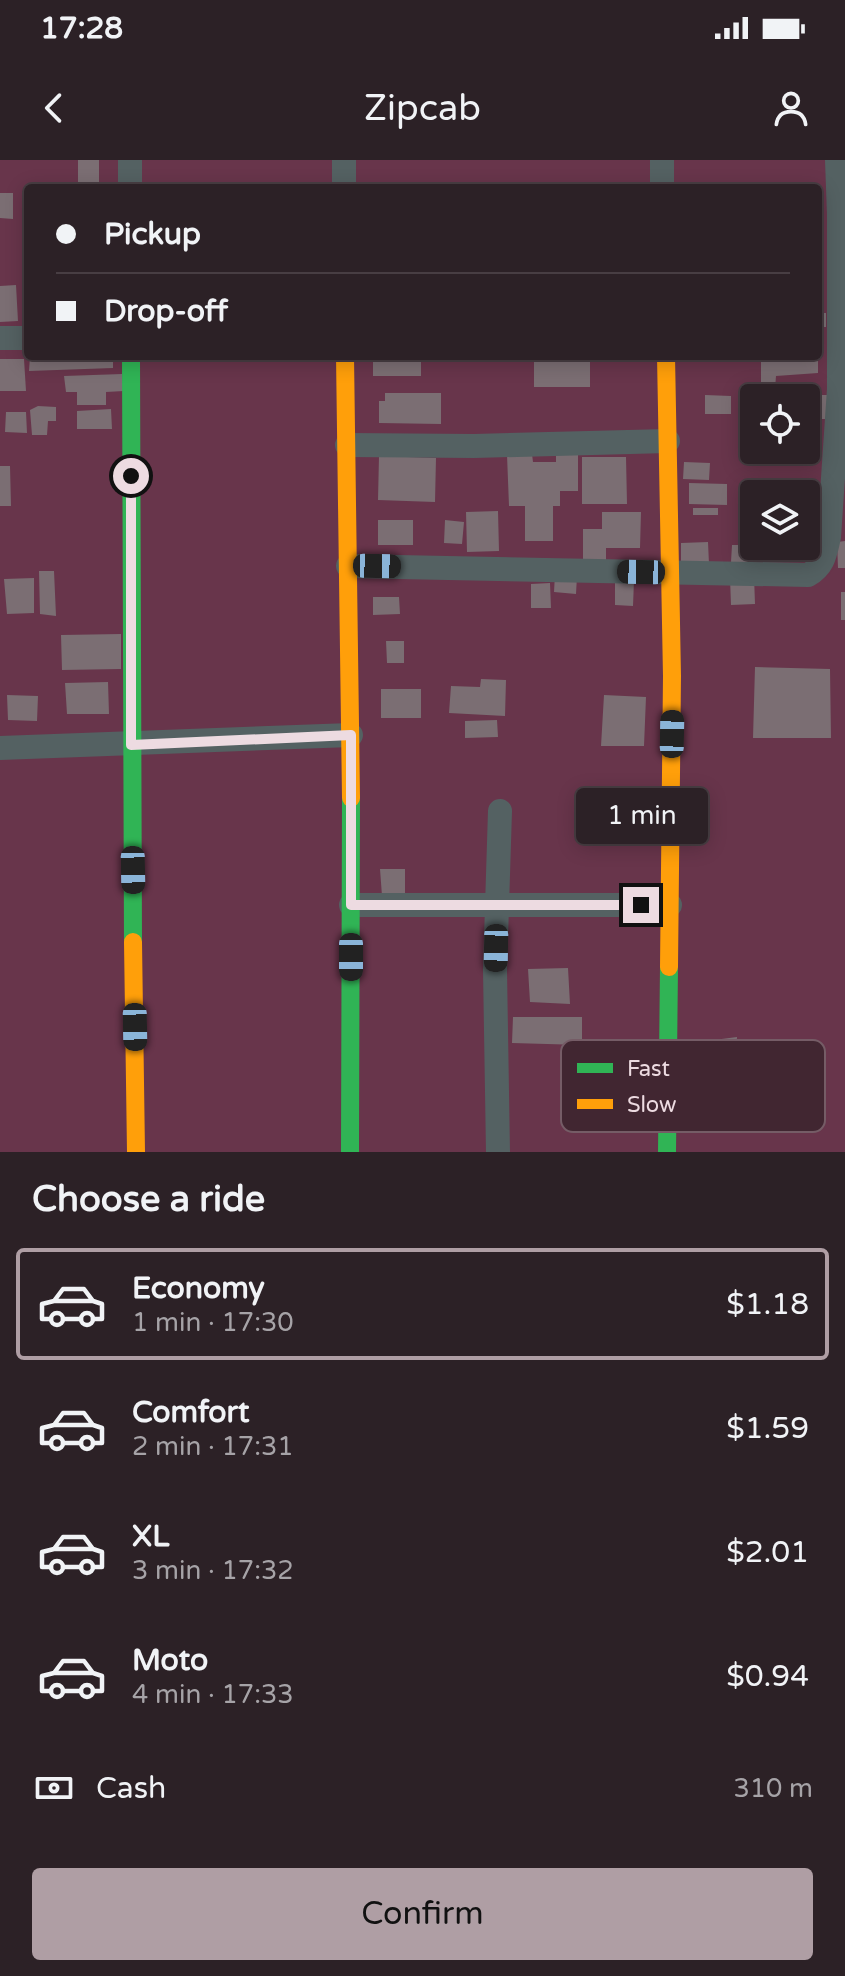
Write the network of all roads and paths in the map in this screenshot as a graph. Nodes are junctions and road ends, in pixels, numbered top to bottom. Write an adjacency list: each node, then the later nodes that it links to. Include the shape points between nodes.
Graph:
1 (130, 160): 5 (street)
2 (344, 160): 6 (street)
3 (662, 160): 7 (street)
4 (837, 160): 8 (street)
5 (130, 184)
6 (344, 184)
7 (662, 184)
8 (828, 336): 14 (street)
9 (0, 338): 10 (street)
10 (24, 338)
11 (131, 360): 20 (street)
12 (345, 360): 16 (street)
13 (666, 360): 15 (street)
14 (842, 389): 18 (street, via 829,537 818,570 796,576)
15 (668, 441): 16 (street); 18 (street)
16 (347, 445): 17 (street)
17 (348, 566): 18 (street); 19 (street)
18 (671, 572): 25 (street)
19 (351, 735): 20 (street); 23 (street)
20 (131, 745): 21 (street); 28 (street)
21 (0, 748)
22 (500, 811): 24 (street)
23 (351, 905): 24 (street); 29 (street)
24 (497, 905): 25 (street); 30 (street)
25 (670, 905): 26 (street)
26 (668, 1040)
27 (667, 1132): 31 (street)
28 (136, 1152)
29 (350, 1152)
30 (498, 1152)
31 (667, 1152)

